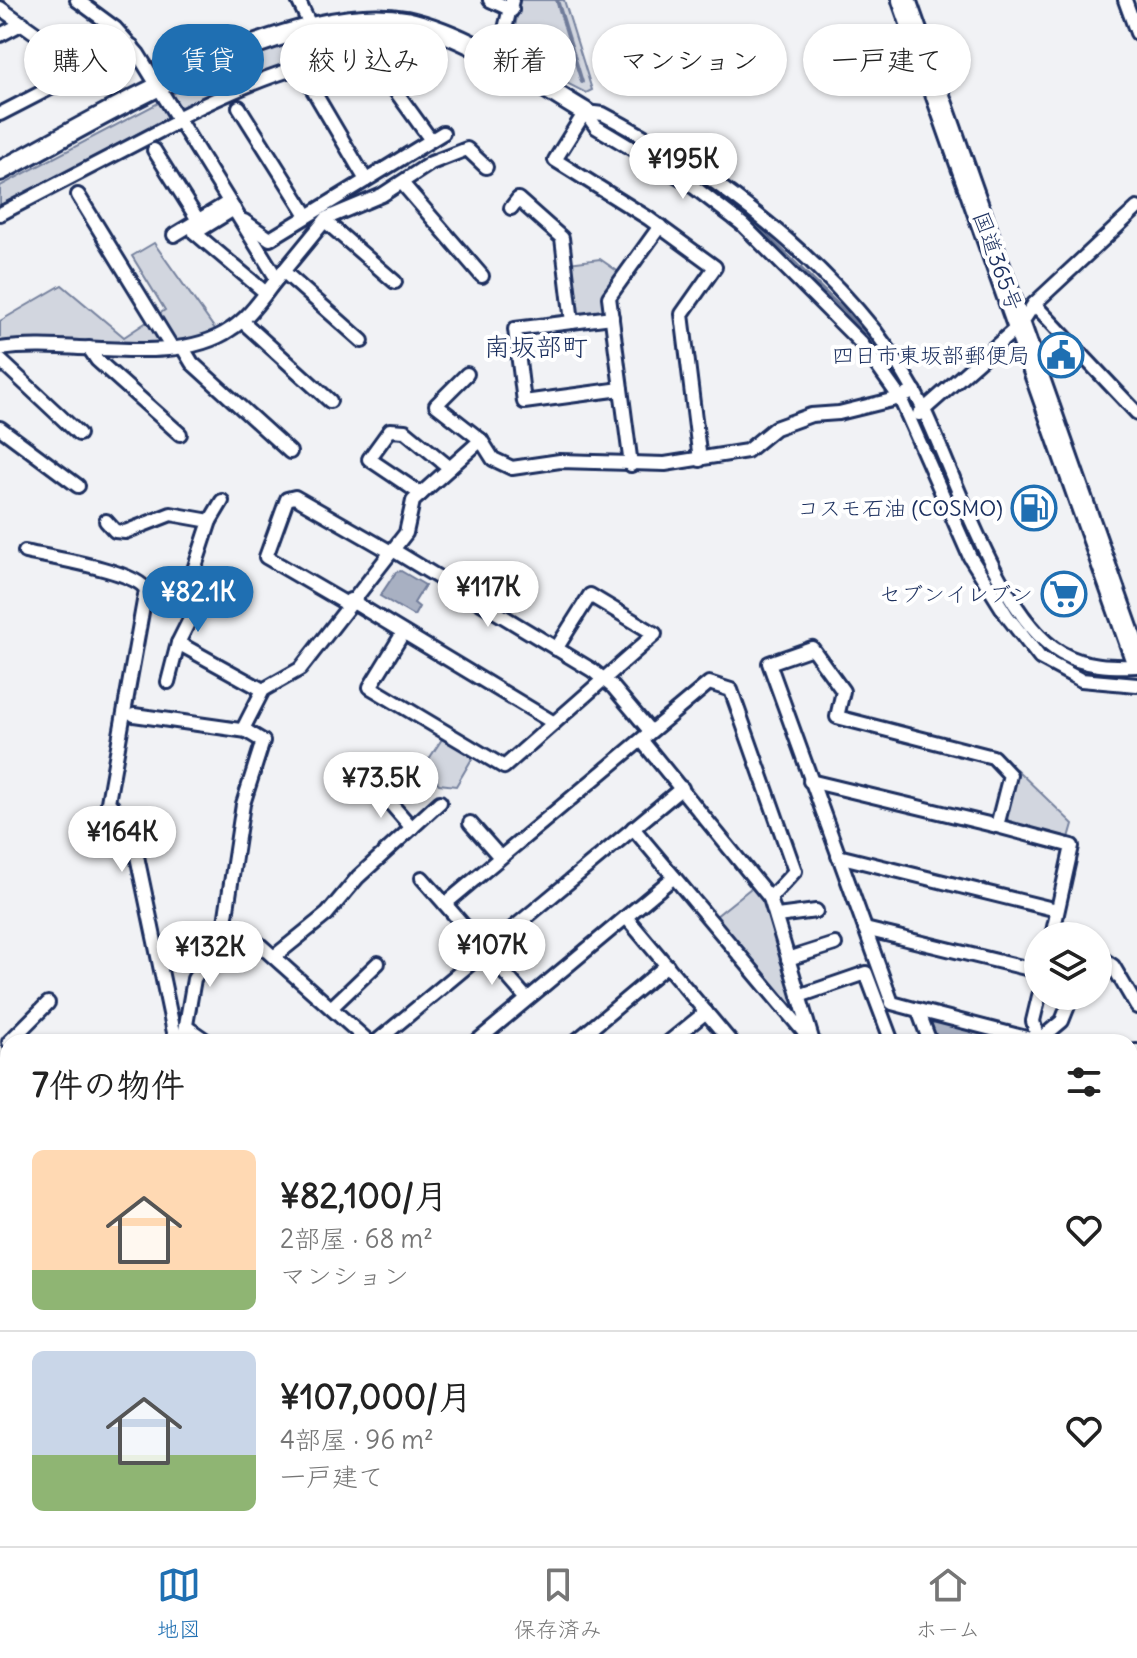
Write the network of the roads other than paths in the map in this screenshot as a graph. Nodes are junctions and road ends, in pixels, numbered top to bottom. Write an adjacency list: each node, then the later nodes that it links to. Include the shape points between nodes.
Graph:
1 (77, 0): 9 (street)
2 (298, 0): 10 (street)
3 (490, 0): 6 (street)
4 (904, 0): 51 (highway, 国道365号)
5 (1125, 0): 13 (street)
6 (512, 5)
7 (0, 8): 8 (street)
8 (23, 23): 14 (street)
9 (106, 24)
10 (310, 24)
11 (330, 24): 12 (street, via 361,19)
12 (414, 24)
13 (1137, 33)
14 (0, 35)
15 (136, 52): 17 (street)
16 (280, 74): 27 (street, via 245,85)
17 (152, 78)
18 (152, 90): 30 (street)
19 (34, 96): 26 (street)
20 (164, 96): 27 (street)
21 (316, 96): 31 (street)
22 (403, 96): 31 (street, via 437,137)
23 (557, 96): 25 (street)
24 (239, 107): 38 (street)
25 (585, 112): 41 (street, via 555,160); 59 (street, via 603,114 650,139 746,205 851,305 891,352); 60 (street, via 596,127 686,181 742,224 835,314)
26 (0, 114)
27 (178, 119): 36 (street); 37 (street)
28 (154, 150): 39 (street)
29 (486, 167): 32 (street, via 467,149 431,163)
30 (0, 171)
31 (366, 180): 38 (street)
32 (402, 183): 40 (street); 44 (street)
33 (78, 195): 54 (street)
34 (511, 208): 50 (street, via 518,199 562,238)
35 (1137, 208): 47 (street)
36 (234, 209): 38 (street, via 270,239); 39 (street); 43 (street); 46 (street, via 195,233)
37 (0, 214)
38 (307, 215)
39 (198, 220): 42 (street)
40 (325, 221): 43 (street); 45 (street)
41 (660, 226): 48 (street, via 609,297); 70 (street, via 715,267 682,314)
42 (174, 235)
43 (280, 275): 46 (street); 52 (street)
44 (482, 276)
45 (395, 282)
46 (266, 293): 49 (street)
47 (1034, 304): 51 (street); 63 (street)
48 (612, 317): 50 (street); 58 (street)
49 (242, 321): 54 (street, via 211,340); 61 (street)
50 (572, 322): 58 (street, via 515,329 524,402)
51 (1021, 324): 62 (street); 86 (highway, 国道365号)
52 (362, 341)
53 (89, 348): 54 (street); 55 (street); 67 (street)
54 (177, 348): 69 (street)
55 (0, 349)
56 (0, 360): 66 (street)
57 (467, 374): 68 (street, via 436,405)
58 (621, 389): 71 (street)
59 (915, 391): 60 (street); 62 (street)
60 (900, 398): 64 (street); 70 (street, via 811,415 775,428 747,451)
61 (330, 401)
62 (925, 412): 64 (street); 78 (street)
63 (1137, 413)
64 (910, 419): 79 (street)
65 (0, 428): 73 (street)
66 (79, 434)
67 (180, 434)
68 (481, 440): 71 (street, via 493,459 512,468 560,461); 72 (street)
69 (290, 452)
70 (700, 460): 71 (street)
71 (631, 465)
72 (450, 468): 74 (street); 74 (street, via 405,431 390,430 369,459)
73 (78, 486)
74 (421, 494): 80 (street, via 413,501 406,533)
75 (222, 501): 77 (street)
76 (106, 521): 77 (street, via 115,531 125,532 171,514)
77 (210, 521): 84 (street, via 185,597 191,617)
78 (975, 530): 79 (street); 87 (street, via 1014,600 1058,652 1078,661)
79 (960, 538): 90 (street, via 1007,616 1040,658 1081,680)
80 (392, 551): 82 (street); 82 (street, via 295,497 287,499 266,557); 85 (street)
81 (25, 552): 136 (street, via 100,567 145,587 108,802 133,837)
82 (349, 602): 83 (street); 91 (street, via 300,669)
83 (403, 633): 93 (street); 93 (street, via 370,687 504,767)
84 (178, 643): 89 (street); 91 (street)
85 (556, 649): 88 (street); 88 (street, via 590,595 655,634)
86 (1137, 659)
87 (1137, 666)
88 (604, 680): 93 (street); 95 (street)
89 (168, 682)
90 (1137, 685)
91 (263, 690): 94 (street, via 248,715 243,729)
92 (134, 715): 94 (street)
93 (554, 723)
94 (247, 731): 115 (street, via 263,741 243,804)
95 (646, 736): 98 (street); 105 (street); 108 (street, via 709,683 731,690 795,871)
96 (810, 781): 101 (street); 101 (street, via 769,663 812,648 843,691 837,717 993,757 1006,768 1010,775); 104 (street)
97 (377, 788): 102 (street)
98 (682, 788): 103 (street); 108 (street)
99 (440, 802): 102 (street)
100 (470, 823): 105 (street)
101 (997, 826): 110 (street, via 1072,846)
102 (412, 828): 119 (street, via 327,914)
103 (633, 828): 106 (street); 118 (street)
104 (838, 856): 110 (street); 116 (street)
105 (500, 857): 109 (street)
106 (674, 877): 113 (street); 145 (street)
107 (422, 878): 109 (street)
108 (770, 898): 112 (street)
109 (445, 904): 118 (street)
110 (1057, 910): 114 (street)
111 (816, 911): 112 (street)
112 (777, 916): 120 (street)
113 (626, 917): 122 (street); 126 (street)
114 (1055, 922)
115 (224, 929): 119 (street); 134 (street, via 194,979)
116 (865, 929): 124 (street); 130 (street, via 892,1003)
117 (835, 944): 120 (street)
118 (485, 951): 126 (street); 140 (street)
119 (275, 956): 129 (street)
120 (788, 959): 125 (street)
121 (378, 963): 129 (street)
122 (667, 965): 133 (street); 142 (street)
123 (1112, 965): 128 (street)
124 (1024, 968)
125 (799, 996): 146 (street); 147 (street, via 866,973)
126 (527, 999): 141 (street)
127 (48, 1003): 135 (street)
128 (1137, 1007)
129 (331, 1008): 139 (street)
130 (918, 1010): 148 (street); 149 (street)
131 (1036, 1010): 150 (street)
132 (1066, 1010): 151 (street)
133 (706, 1012): 143 (street); 144 (street)
134 (188, 1028): 137 (street); 138 (street)
135 (17, 1034)
136 (174, 1034)
137 (186, 1034)
138 (197, 1034)
139 (360, 1034)
140 (386, 1034)
141 (485, 1034)
142 (585, 1034)
143 (679, 1034)
144 (724, 1034)
145 (805, 1034)
146 (810, 1034)
147 (889, 1034)
148 (927, 1034)
149 (1010, 1034)
150 (1036, 1034)
151 (1046, 1034)

